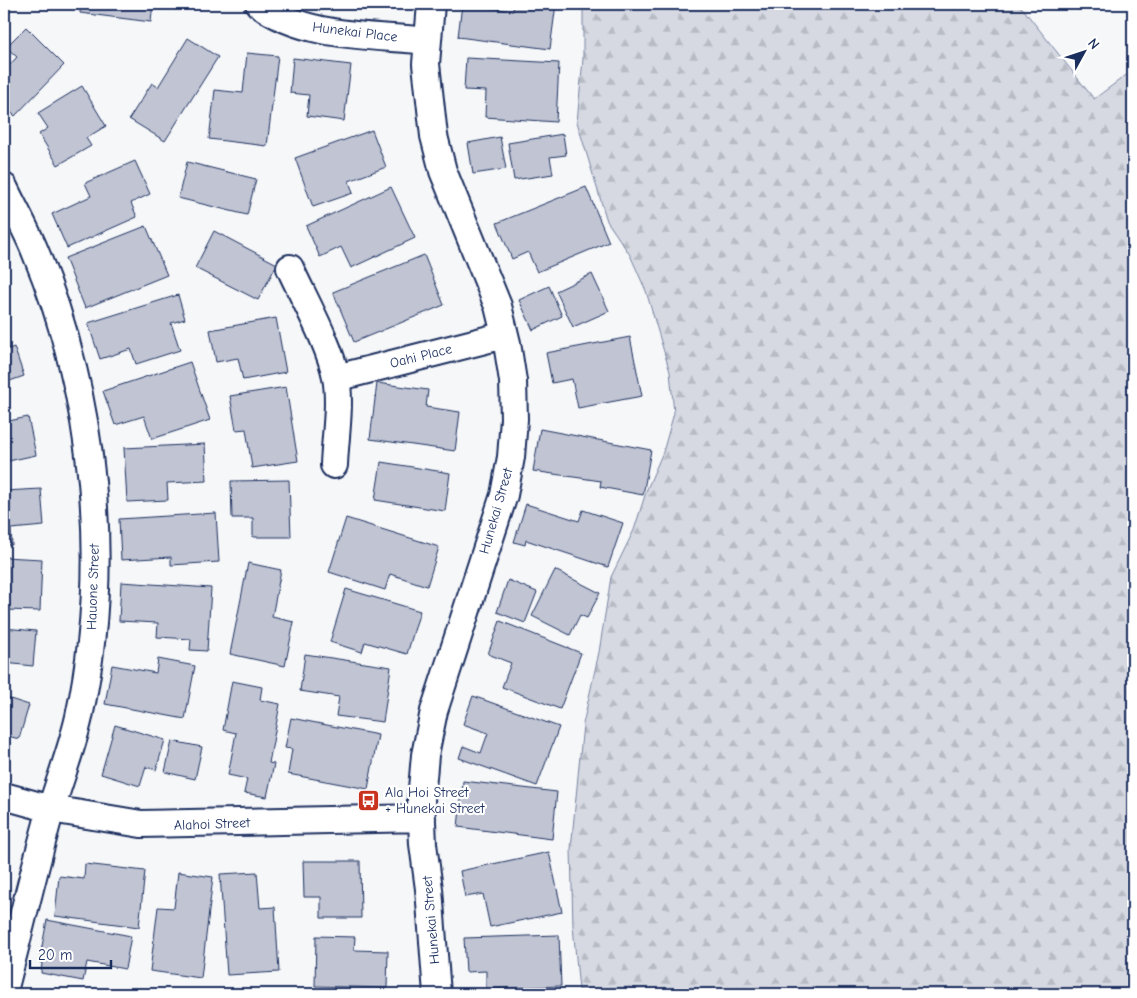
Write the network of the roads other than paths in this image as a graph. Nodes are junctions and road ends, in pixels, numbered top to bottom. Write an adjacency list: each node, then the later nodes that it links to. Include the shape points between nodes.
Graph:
1 (259, 4): 3 (street, Hunekai Place, via 281,17 311,28)
2 (431, 4): 3 (street, Hunekai Street)
3 (427, 41): 6 (street, Hunekai Street, via 428,100 441,162 491,288)
4 (4, 187): 10 (street, Hauone Street, via 35,250 66,340 87,434 96,528 93,624 80,708)
5 (290, 268): 7 (street, via 328,351)
6 (505, 335): 7 (street, Oahi Place); 11 (street, Hunekai Street, via 513,380 511,457 504,495 434,711 425,755)
7 (336, 378): 8 (street)
8 (334, 465)
9 (4, 796): 10 (street, Alahoi Street)
10 (51, 809): 11 (street, Alahoi Street, via 141,824); 12 (street, Hauone Street)
11 (422, 818): 13 (street, Hunekai Street)
12 (4, 991)
13 (437, 994)

